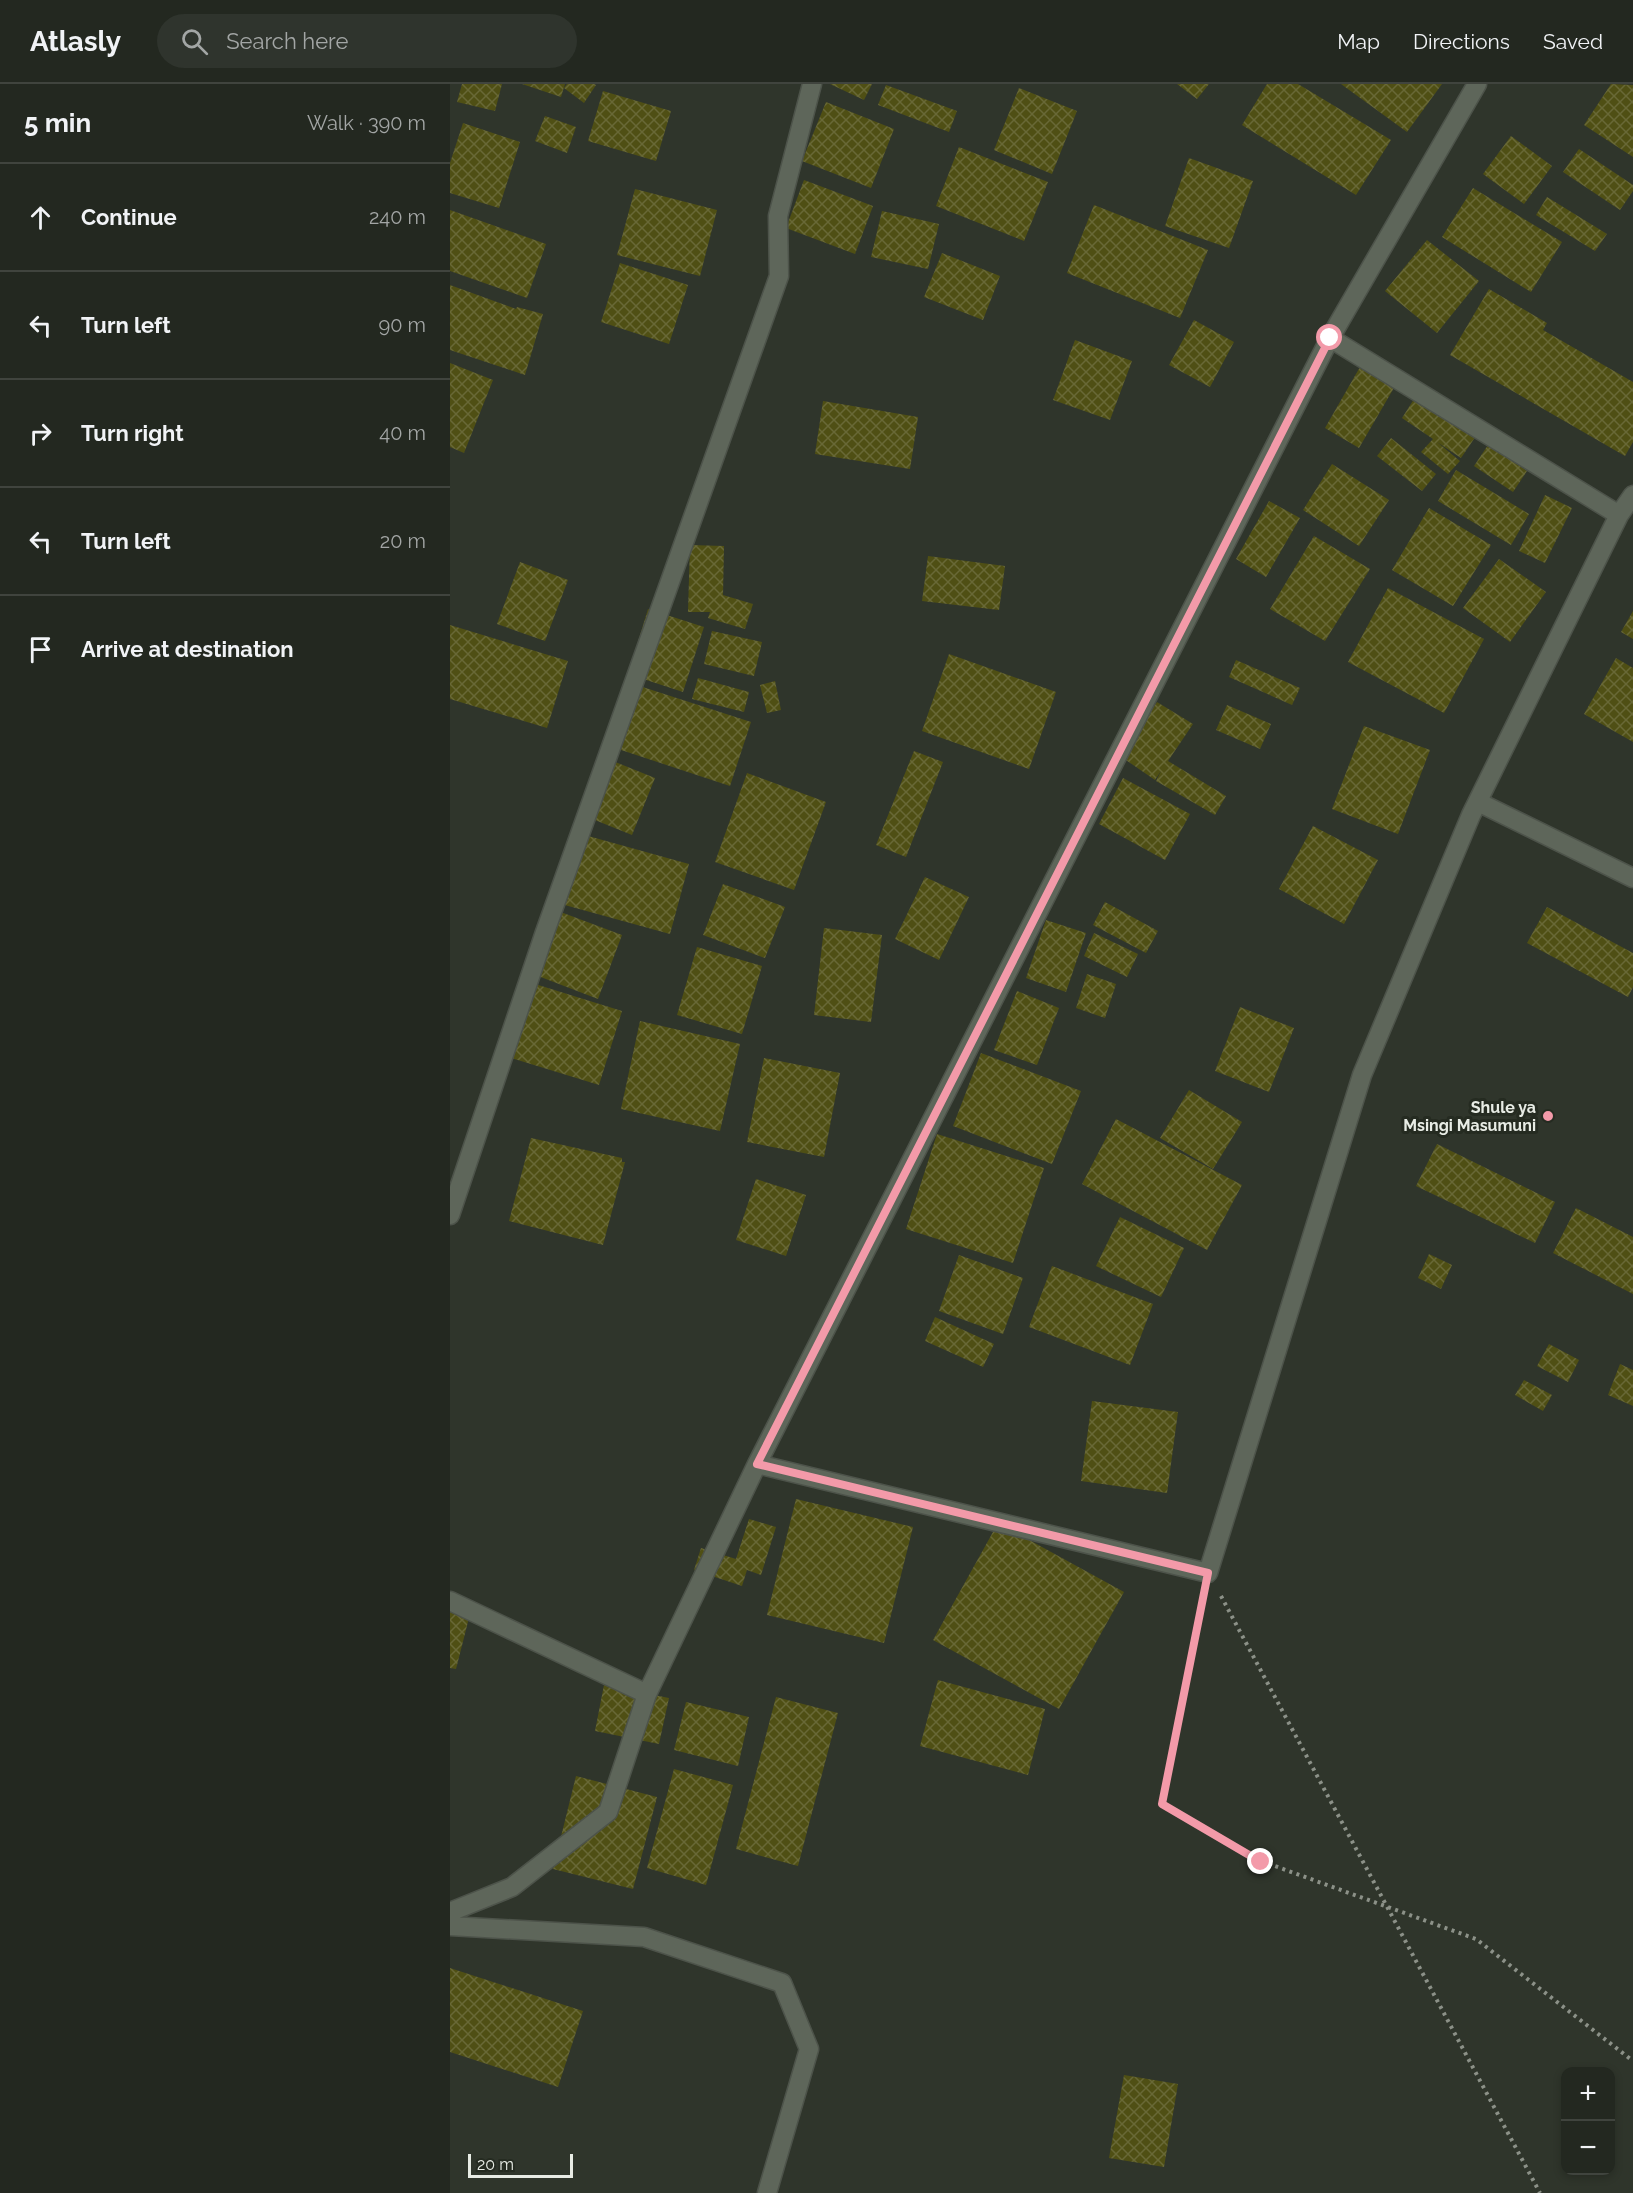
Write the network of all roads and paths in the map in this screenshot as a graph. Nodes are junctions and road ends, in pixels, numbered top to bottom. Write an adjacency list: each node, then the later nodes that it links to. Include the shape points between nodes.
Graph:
1 (812, 84): 8 (street, via 778,216 779,276 544,932)
2 (1477, 84): 3 (street)
3 (1330, 338): 5 (street); 9 (street)
4 (1633, 495): 5 (street)
5 (1619, 515): 6 (street)
6 (1478, 802): 7 (street); 10 (street, via 1362,1075)
7 (1633, 878)
8 (450, 1215)
9 (757, 1464): 10 (street); 12 (street)
10 (1208, 1573): 13 (path); 13 (path, via 1162,1804 1261,1862)
11 (450, 1601): 12 (street)
12 (647, 1694): 14 (street, via 608,1812 512,1887)
13 (1388, 1907): 16 (path, via 1476,1939); 18 (path)
14 (450, 1912)
15 (450, 1926): 17 (street, via 644,1937 782,1983 809,2049)
16 (1633, 2061)
17 (767, 2193)
18 (1540, 2193)

